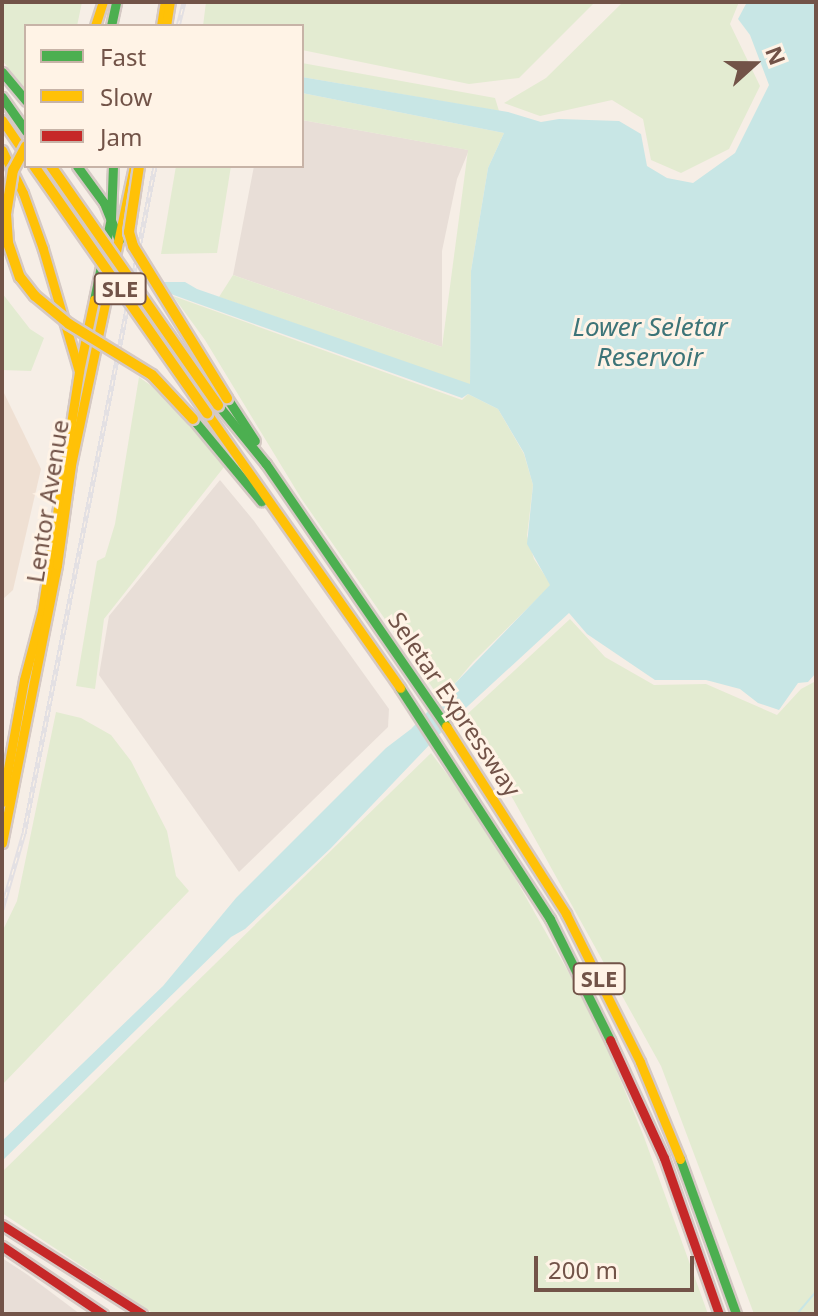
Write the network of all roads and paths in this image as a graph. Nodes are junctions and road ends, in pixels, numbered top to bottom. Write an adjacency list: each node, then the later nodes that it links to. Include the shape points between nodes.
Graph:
1 (103, 2): 4 (main road)
2 (116, 2): 5 (main road)
3 (167, 2): 6 (main road)
4 (96, 24)
5 (111, 24)
6 (163, 24)
7 (2, 72): 9 (main road)
8 (2, 97): 11 (main road)
9 (24, 99)
10 (2, 120): 14 (main road)
11 (24, 128)
12 (2, 150): 24 (main road, via 43,249)
13 (24, 150): 26 (main road, bridge, via 13,170 6,214 8,243 20,277 69,324 152,375 257,497)
14 (24, 152)
15 (35, 168): 26 (main road, Seletar Expressway / SLE, bridge)
16 (52, 168): 25 (main road, Seletar Expressway / SLE, bridge)
17 (78, 168): 21 (main road)
18 (113, 168): 21 (main road, Lentor Avenue)
19 (136, 168): 25 (main road, bridge, via 129,232 133,246)
20 (136, 168): 22 (main road, Lentor Avenue)
21 (111, 218): 22 (main road); 23 (main road, Lentor Avenue)
22 (119, 240): 23 (main road, Lentor Avenue)
23 (95, 329): 24 (main road, Lentor Avenue); 28 (main road, Lentor Avenue, via 53,590)
24 (79, 371): 27 (main road, Lentor Avenue, via 46,591)
25 (223, 401): 36 (main road, Seletar Expressway / SLE, via 433,705 566,914 678,1153)
26 (272, 507): 35 (main road, Seletar Expressway / SLE, via 438,742 550,919 664,1158)
27 (2, 802)
28 (2, 843)
29 (2, 1225): 31 (main road)
30 (2, 1246): 32 (main road)
31 (126, 1303): 33 (main road); 34 (main road)
32 (103, 1314)
33 (133, 1314)
34 (142, 1314)
35 (719, 1314)
36 (736, 1314)

